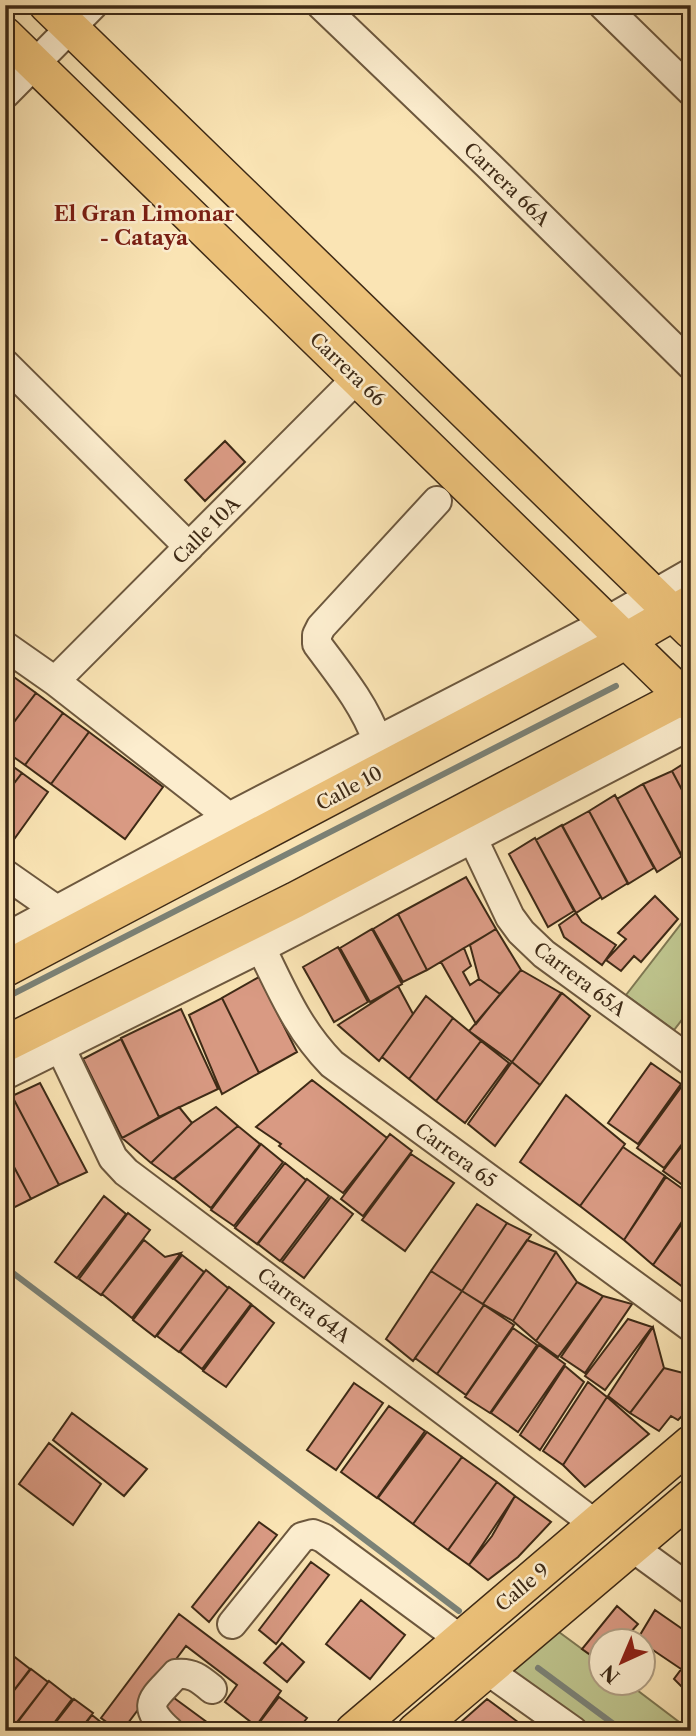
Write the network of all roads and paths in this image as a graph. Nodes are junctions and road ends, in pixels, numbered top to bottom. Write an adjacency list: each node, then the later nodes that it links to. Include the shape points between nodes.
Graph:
1 (321, 5): 9 (street, Carrera 66A)
2 (603, 5): 6 (street)
3 (70, 13): 5 (street); 14 (main road)
4 (5, 35): 5 (main road, Carrera 66)
5 (35, 64): 7 (street); 10 (main road, Carrera 66)
6 (691, 91)
7 (5, 94)
8 (5, 364): 12 (street)
9 (691, 365)
10 (357, 378): 12 (street, Calle 10A); 15 (main road, Carrera 66)
11 (436, 501): 19 (street, via 317,635 317,645 353,692)
12 (189, 547): 17 (street, Calle 10A)
13 (691, 573): 14 (street, Calle 10)
14 (676, 610): 15 (main road, Calle 10)
15 (616, 631): 18 (main road, Carrera 66); 19 (street, Calle 10); 20 (main road, Calle 10)
16 (5, 646): 17 (street)
17 (55, 681): 21 (street)
18 (689, 704): 22 (street); 25 (main road)
19 (377, 740): 20 (street, Calle 10)
20 (291, 802): 21 (street, Calle 10); 28 (main road, Calle 10)
21 (229, 817): 24 (street, Calle 10)
22 (473, 839): 25 (street); 31 (street, Carrera 65A, via 521,932 544,954)
23 (5, 874): 24 (street)
24 (58, 911): 26 (street, Calle 10)
25 (300, 912): 27 (street); 29 (main road)
26 (5, 938)
27 (261, 948): 30 (street); 33 (street, Carrera 65, via 300,1026 332,1064)
28 (5, 969)
29 (5, 1044)
30 (60, 1047): 32 (street); 36 (street, Carrera 64A, via 113,1158 127,1172)
31 (691, 1060)
32 (5, 1075)
33 (691, 1327)
34 (691, 1443): 36 (main road, Calle 9)
35 (691, 1497): 37 (main road)
36 (595, 1524): 40 (main road, Calle 9)
37 (632, 1547): 38 (street); 41 (main road)
38 (691, 1590)
39 (232, 1624): 40 (street, via 302,1537 313,1534)
40 (460, 1639): 44 (main road, Calle 9)
41 (487, 1670): 43 (main road); 46 (street)
42 (212, 1689): 45 (street, via 198,1677 176,1674 151,1708 153,1717)
43 (425, 1722): 44 (main road)
44 (355, 1728)
45 (169, 1731)
46 (573, 1731)

